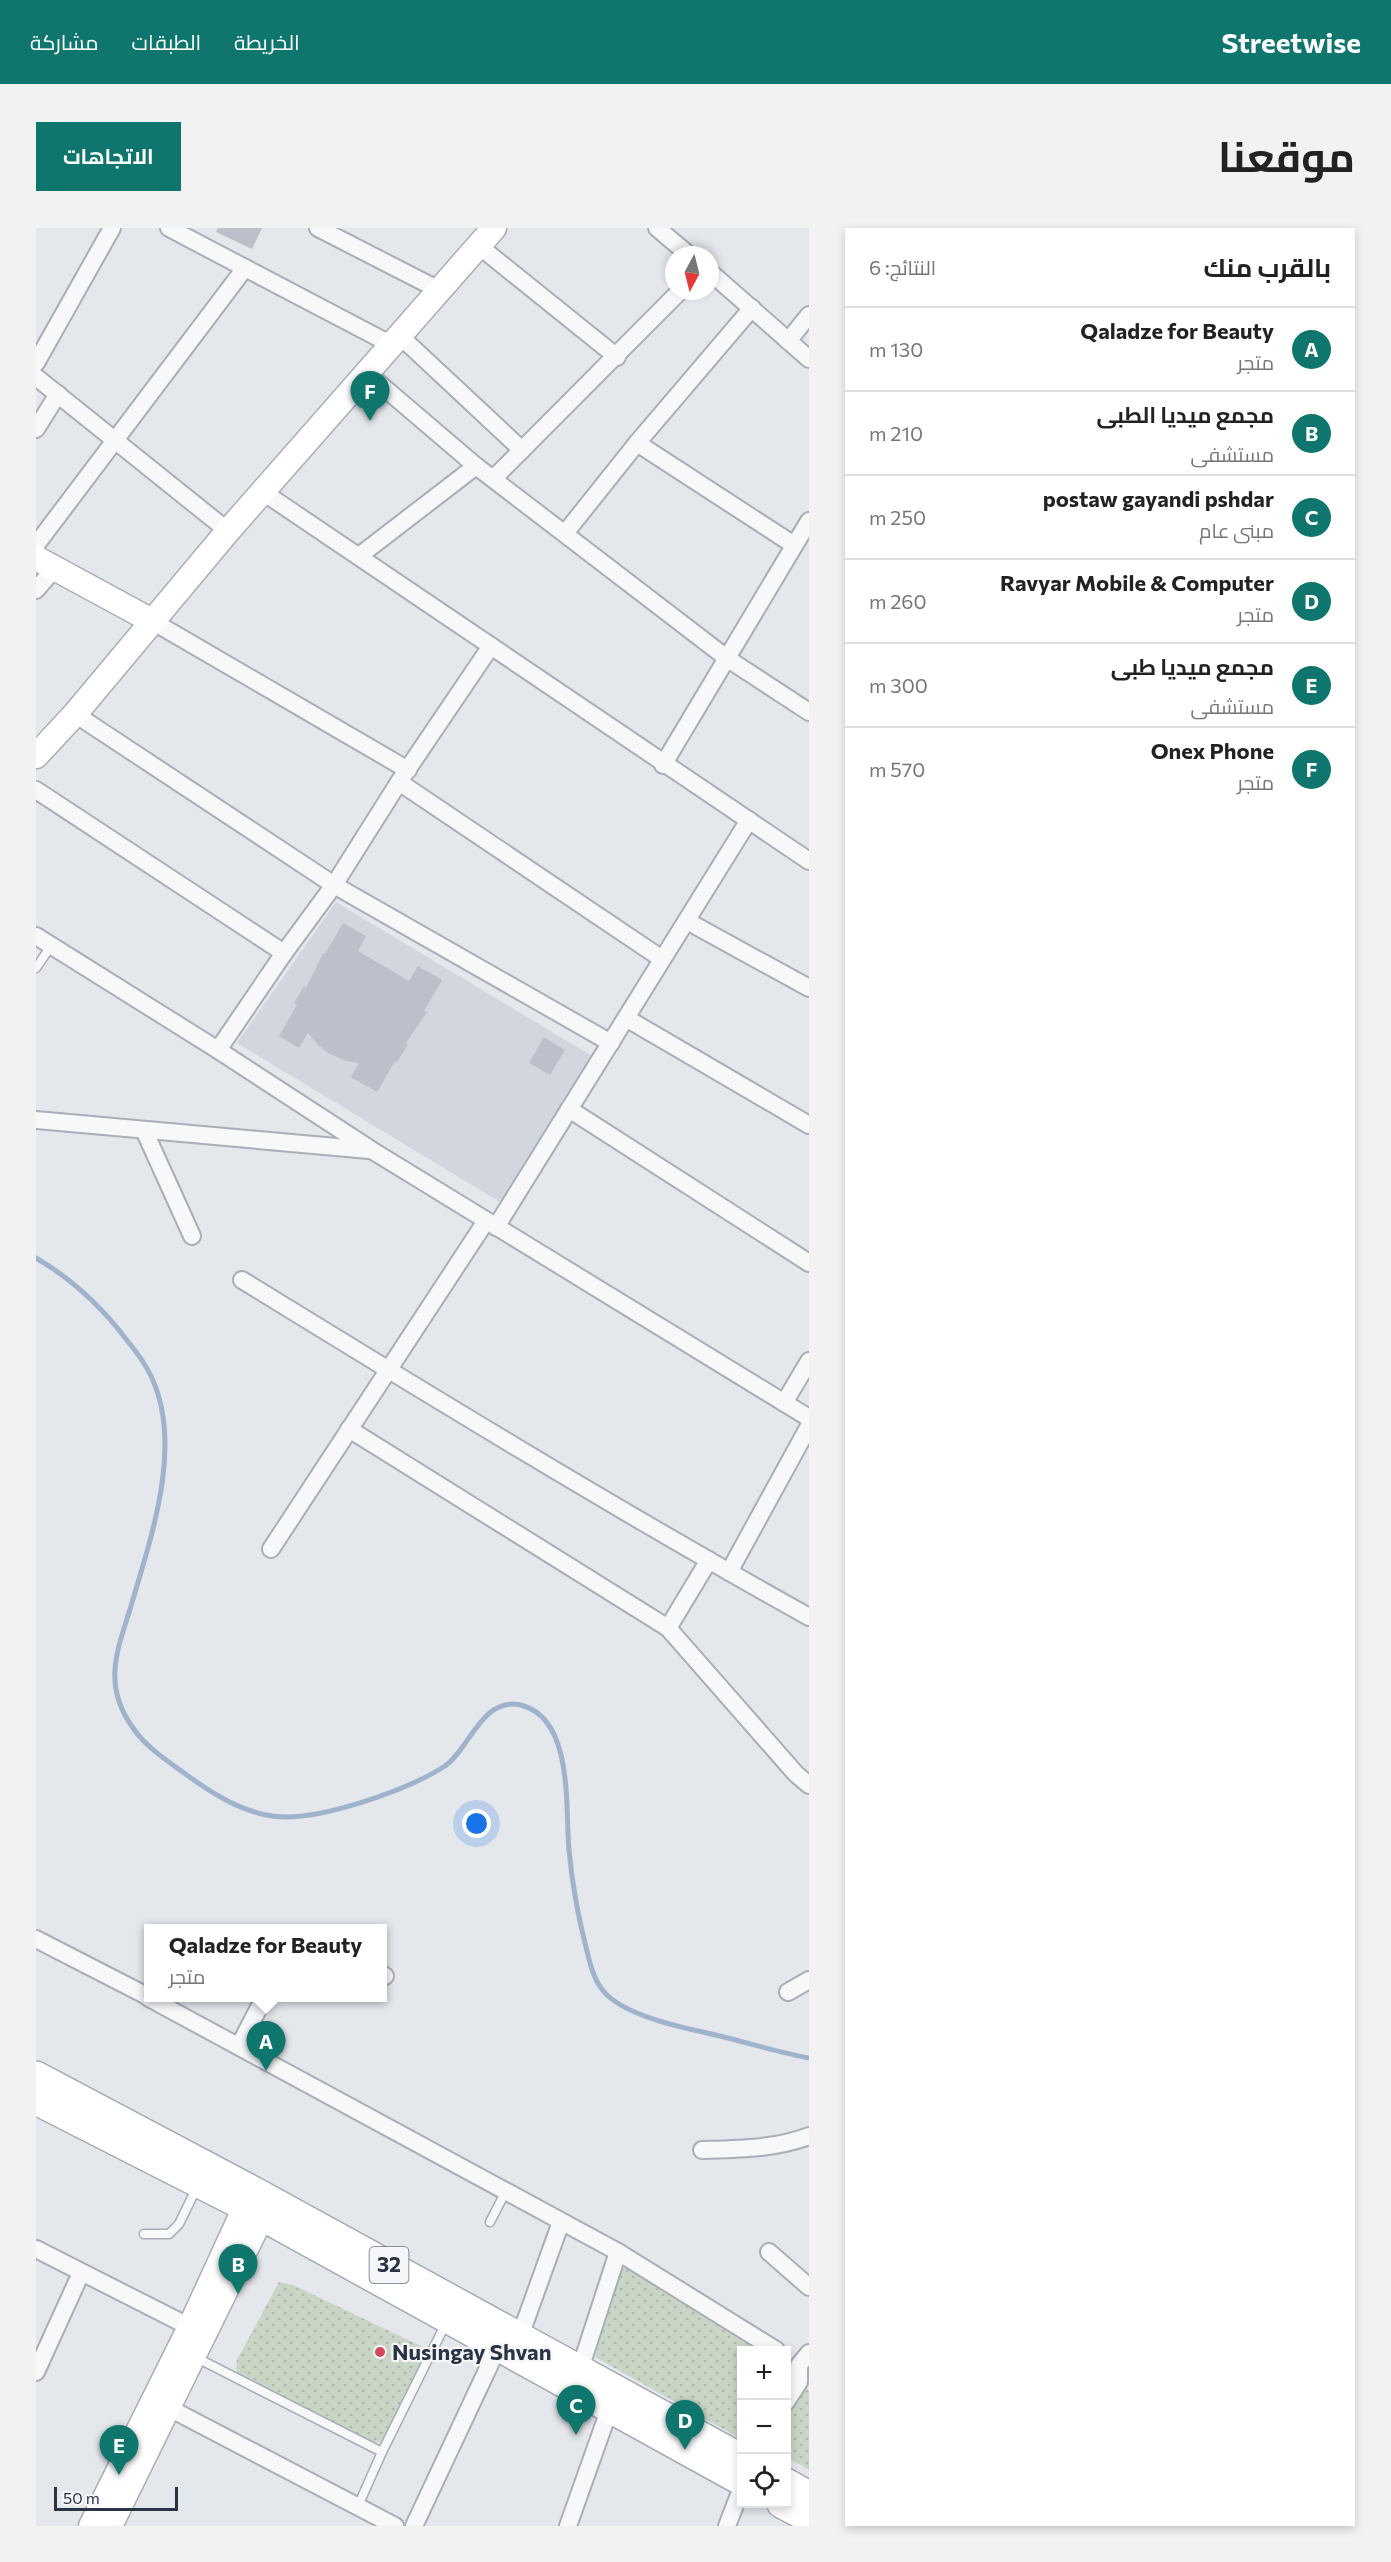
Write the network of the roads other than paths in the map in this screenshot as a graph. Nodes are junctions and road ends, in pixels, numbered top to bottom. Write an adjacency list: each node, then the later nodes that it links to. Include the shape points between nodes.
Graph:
1 (112, 228): 18 (street)
2 (169, 228): 8 (street)
3 (318, 228): 10 (street)
4 (495, 228): 6 (street)
5 (657, 228): 7 (street)
6 (479, 246): 10 (street); 16 (street)
7 (679, 246)
8 (245, 268): 14 (street); 23 (street)
9 (719, 280): 12 (street)
10 (441, 291): 14 (street)
11 (671, 300): 16 (street)
12 (752, 308): 15 (street); 24 (street)
13 (809, 315): 15 (street)
14 (396, 340): 19 (street); 25 (street)
15 (788, 341): 17 (street)
16 (617, 357): 25 (street)
17 (809, 360)
18 (36, 363)
19 (367, 373): 26 (street); 28 (street)
20 (36, 377): 21 (street)
21 (58, 394): 22 (street); 23 (street)
22 (36, 429)
23 (115, 440): 30 (street); 33 (street)
24 (637, 443): 31 (street); 32 (street)
25 (522, 450): 27 (street)
26 (476, 466): 27 (street); 34 (street)
27 (494, 478): 31 (street)
28 (263, 492): 30 (street); 34 (street)
29 (809, 521): 32 (street)
30 (228, 531): 37 (street)
31 (566, 532): 39 (street)
32 (801, 541): 39 (street)
33 (36, 545)
34 (358, 556): 38 (street)
35 (45, 563): 36 (street); 37 (street)
36 (36, 590)
37 (152, 621): 41 (street); 44 (street)
38 (491, 646): 43 (street); 44 (street)
39 (728, 659): 40 (street); 43 (street)
40 (809, 712)
41 (75, 714): 42 (street); 48 (street)
42 (36, 756)
43 (663, 765): 46 (street)
44 (404, 776): 48 (street); 53 (street)
45 (36, 790): 52 (street)
46 (749, 820): 47 (street); 49 (street)
47 (809, 861)
48 (334, 885): 52 (street); 57 (street)
49 (687, 921): 53 (street); 55 (street)
50 (36, 936): 51 (street)
51 (51, 946): 54 (lane); 58 (street)
52 (284, 953): 58 (street)
53 (662, 959): 56 (street)
54 (36, 968)
55 (809, 988)
56 (626, 1018): 57 (street); 61 (street)
57 (611, 1043): 59 (street)
58 (218, 1050): 63 (street)
59 (569, 1109): 64 (street); 66 (street)
60 (36, 1120): 62 (street)
61 (809, 1125)
62 (144, 1130): 63 (street); 65 (street)
63 (373, 1151): 64 (street)
64 (491, 1224): 69 (street); 70 (street)
65 (192, 1236)
66 (809, 1263)
67 (242, 1280): 69 (street)
68 (809, 1361): 70 (street)
69 (388, 1370): 73 (street); 75 (street)
70 (784, 1403): 71 (street)
71 (809, 1418)
72 (809, 1426): 76 (street)
73 (350, 1429): 74 (street); 78 (street)
74 (271, 1549)
75 (709, 1560): 76 (street); 78 (street)
76 (729, 1572): 77 (street)
77 (809, 1617)
78 (668, 1628): 79 (street)
79 (809, 1785)
80 (36, 1939): 83 (street)
81 (809, 1980): 82 (street)
82 (788, 1992)
83 (144, 1994)
84 (158, 2002): 86 (street)
85 (262, 2002): 86 (street)
86 (238, 2046): 92 (street)
87 (36, 2075): 93 (main road, 32)
88 (36, 2101): 91 (main road, 32)
89 (809, 2136): 90 (street, via 754,2149)
90 (702, 2150)
91 (198, 2183): 93 (main road, 32); 96 (lane, via 179,2224 169,2234)
92 (506, 2190): 94 (lane); 95 (street)
93 (257, 2204): 102 (main road, 32); 103 (street); 104 (main road, 32); 106 (street)
94 (490, 2222)
95 (561, 2222): 98 (street); 104 (street)
96 (144, 2234)
97 (36, 2249): 100 (street)
98 (618, 2252): 105 (street); 108 (street)
99 (769, 2252): 101 (street)
100 (81, 2273): 103 (street); 109 (street)
101 (809, 2287)
102 (448, 2320): 104 (main road, 32); 113 (lane)
103 (190, 2327): 122 (street)
104 (509, 2342): 108 (main road, 32); 110 (main road, 32); 125 (street)
105 (770, 2346)
106 (194, 2356): 112 (street); 113 (lane)
107 (798, 2358): 111 (street, via 799,2382)
108 (580, 2370): 110 (main road, 32)
109 (36, 2372)
110 (613, 2399): 114 (main road, 32); 115 (main road, 32); 126 (street)
111 (787, 2400)
112 (169, 2408): 119 (street); 123 (street)
113 (382, 2451): 119 (lane)
114 (737, 2456)
115 (737, 2479)
116 (791, 2485): 117 (main road)
117 (809, 2495)
118 (737, 2498): 127 (street)
119 (358, 2506): 124 (street)
120 (788, 2508): 121 (main road)
121 (809, 2519)
122 (91, 2526)
123 (110, 2526)
124 (395, 2526)
125 (414, 2526)
126 (568, 2526)
127 (727, 2526)

